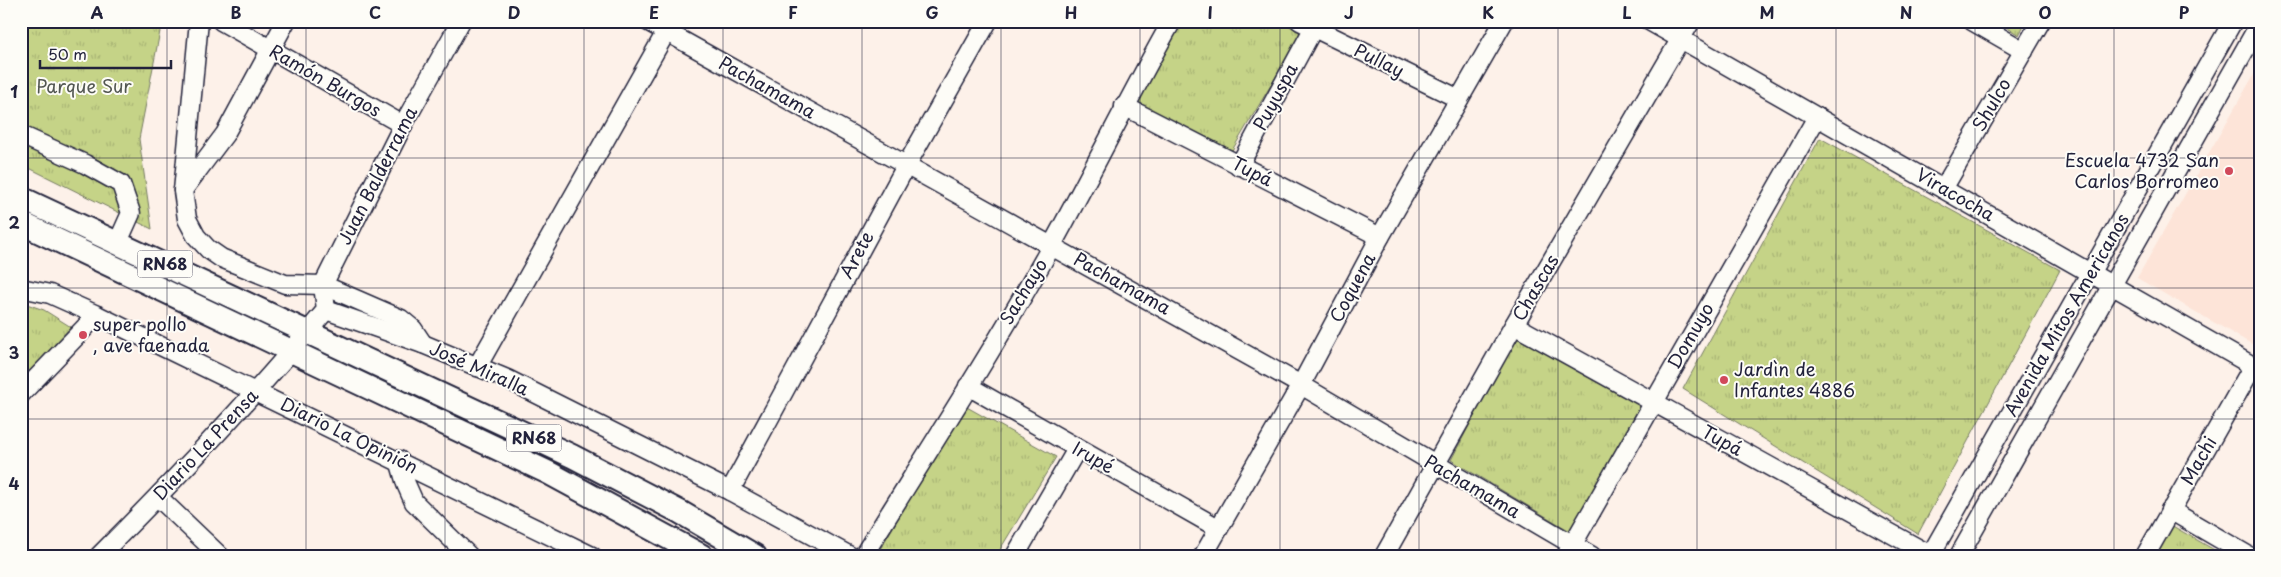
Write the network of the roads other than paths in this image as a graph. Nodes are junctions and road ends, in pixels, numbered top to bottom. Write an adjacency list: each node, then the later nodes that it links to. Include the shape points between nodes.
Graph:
1 (199, 21): 28 (street, José Miralla)
2 (221, 21): 18 (street, Ramón Burgos)
3 (286, 21): 18 (street)
4 (461, 21): 23 (street, Juan Balderrama)
5 (647, 21): 16 (street, Pachamama)
6 (988, 21): 25 (street, Arete)
7 (1172, 21): 21 (street, Sachayo)
8 (1504, 21): 20 (street, Coquena)
9 (1649, 21): 17 (street, Viracocha)
10 (1691, 21): 17 (street, Chascas)
11 (1972, 21): 19 (street)
12 (2041, 21): 19 (street, Shulco)
13 (2233, 21): 34 (street, Avenida Mitos Americanos)
14 (2260, 23): 37 (street, Avenida Mitos Americanos)
15 (1307, 25): 20 (street, Pullay); 26 (street, Puyuspa)
16 (666, 32): 25 (street, Pachamama); 46 (street)
17 (1680, 40): 22 (street, Viracocha); 42 (street, Chascas)
18 (272, 51): 23 (street, Ramón Burgos); 28 (street, via 225,134)
19 (2024, 51): 27 (street, Shulco)
20 (1458, 99): 31 (street, Coquena)
21 (1124, 106): 26 (street, Tupá); 33 (street, Sachayo)
22 (1817, 117): 27 (street, Viracocha); 52 (street, Domuyo)
23 (403, 125): 36 (street, Juan Balderrama)
24 (21, 134): 32 (street, via 121,184 130,213)
25 (906, 166): 33 (street, Pachamama); 56 (street, Arete)
26 (1239, 166): 31 (street, Tupá)
27 (1943, 188): 34 (street, Viracocha)
28 (183, 191): 36 (street, José Miralla, via 187,219 196,236 221,258 285,284)
29 (21, 198): 32 (main road, RN68)
30 (21, 223): 45 (main road, RN68)
31 (1380, 237): 48 (street, Coquena)
32 (118, 242): 43 (main road, RN68)
33 (1052, 245): 48 (street, Pachamama); 49 (street, Sachayo)
34 (2090, 272): 37 (street, Viracocha); 73 (street, Avenida Mitos Americanos)
35 (21, 279): 39 (street)
36 (323, 285): 40 (street); 44 (street, José Miralla, via 401,319)
37 (2114, 285): 47 (street, Viracocha); 74 (street, Avenida Mitos Americanos)
38 (21, 288): 39 (street, Diario La Opinión)
39 (50, 294): 41 (street, Diario La Opinión)
40 (326, 310): 43 (street); 44 (street)
41 (97, 315): 50 (street, Diario La Opinión); 51 (street)
42 (1514, 325): 52 (street, Tupá); 55 (street, Chascas)
43 (308, 331): 45 (street, Diario La Prensa); 66 (main road, RN68, via 572,456 680,512)
44 (423, 344): 46 (street, José Miralla)
45 (291, 351): 50 (street, Diario La Prensa); 65 (main road, RN68, via 549,473)
46 (477, 367): 56 (street, José Miralla)
47 (2256, 368): 58 (street, Machi)
48 (1302, 385): 55 (street, Pachamama); 59 (street, Coquena)
49 (968, 386): 53 (street, Irupé); 68 (street, Sachayo)
50 (257, 392): 54 (street, Diario La Opinión); 57 (street, Diario La Prensa)
51 (21, 394)
52 (1653, 404): 60 (street, Domuyo); 73 (street, Tupá)
53 (1076, 449): 59 (street, Irupé); 69 (street)
54 (399, 460): 63 (street, via 414,502); 64 (street, Diario La Opinión)
55 (1436, 465): 60 (street, Pachamama); 71 (street, Chascas)
56 (730, 491): 67 (street, José Miralla)
57 (158, 497): 61 (street, Diario La Prensa); 62 (street)
58 (2170, 510): 75 (street, Machi); 76 (street)
59 (1218, 528): 70 (street, Coquena)
60 (1569, 550): 72 (street, Pachamama)
61 (99, 556)
62 (220, 556)
63 (469, 556)
64 (592, 556)
65 (702, 556)
66 (755, 556)
67 (850, 556)
68 (862, 556)
69 (1015, 556)
70 (1202, 556)
71 (1384, 556)
72 (1592, 556)
73 (1930, 556)
74 (1959, 556)
75 (2145, 556)
76 (2249, 556)

